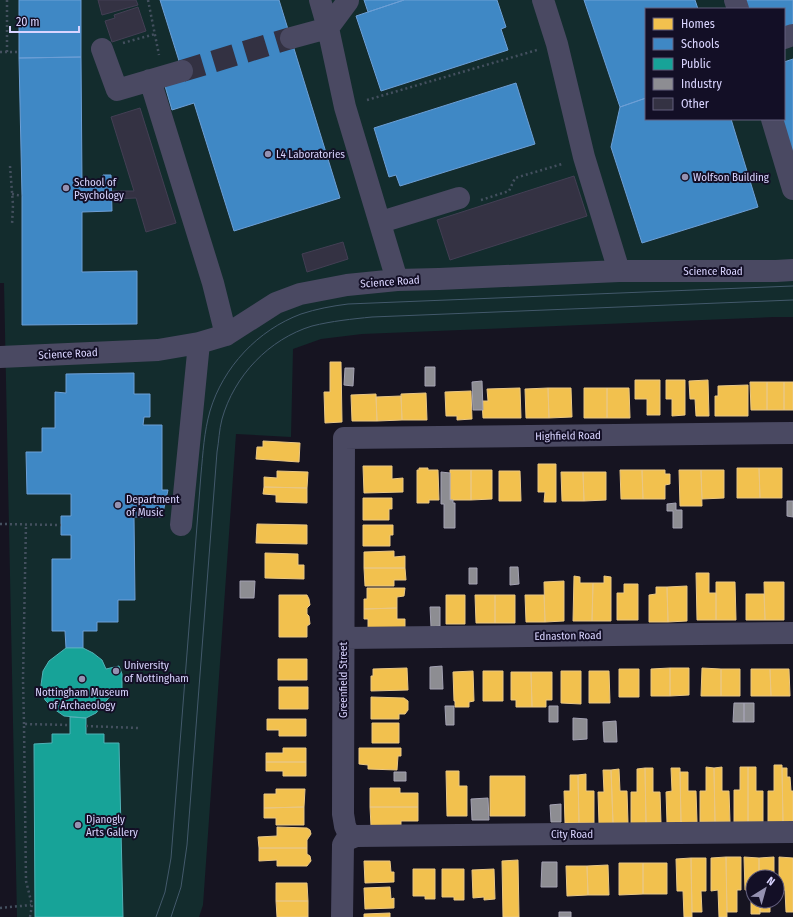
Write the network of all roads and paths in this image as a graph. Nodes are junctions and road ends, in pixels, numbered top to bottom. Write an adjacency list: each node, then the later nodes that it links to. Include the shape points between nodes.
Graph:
1 (7, 0): 11 (path)
2 (148, 0): 13 (path, via 156,47)
3 (320, 0): 6 (street)
4 (347, 0): 6 (street)
5 (542, 0): 8 (street)
6 (328, 28): 7 (street); 14 (street)
7 (290, 38)
8 (557, 44): 14 (path); 16 (street)
9 (102, 49): 13 (street, via 117,90)
10 (0, 52): 11 (path)
11 (7, 52): 12 (path)
12 (19, 52)
13 (166, 76): 27 (street)
14 (345, 107): 22 (street)
15 (772, 120): 18 (street)
16 (584, 157): 21 (path, via 515,178 509,191 475,202); 25 (street)
17 (10, 166): 19 (path)
18 (793, 189)
19 (12, 194): 20 (path); 23 (path)
20 (22, 196)
21 (459, 198): 22 (street)
22 (381, 222): 26 (street)
23 (12, 225)
24 (793, 270): 25 (street, Science Road)
25 (619, 271): 26 (street, Science Road)
26 (397, 280): 27 (street, Science Road, via 347,285 300,294 276,303)
27 (226, 336): 28 (street, Science Road)
28 (200, 343): 29 (street, Science Road, via 158,350); 35 (street)
29 (0, 357)
30 (793, 433): 31 (street, Highfield Road)
31 (344, 438): 37 (street, Greenfield Street)
32 (0, 524): 33 (path)
33 (26, 524): 34 (path); 38 (path)
34 (61, 525)
35 (181, 525)
36 (793, 633): 37 (street, Ednaston Road)
37 (344, 638): 43 (street, Greenfield Street, via 343,814)
38 (24, 724): 39 (path); 44 (path, via 26,881)
39 (70, 725)
40 (86, 726): 41 (path)
41 (138, 728)
42 (793, 832): 43 (street, City Road)
43 (350, 837): 47 (street, via 344,845)
44 (32, 905): 45 (path); 46 (path)
45 (0, 908)
46 (30, 917)
47 (342, 917)

